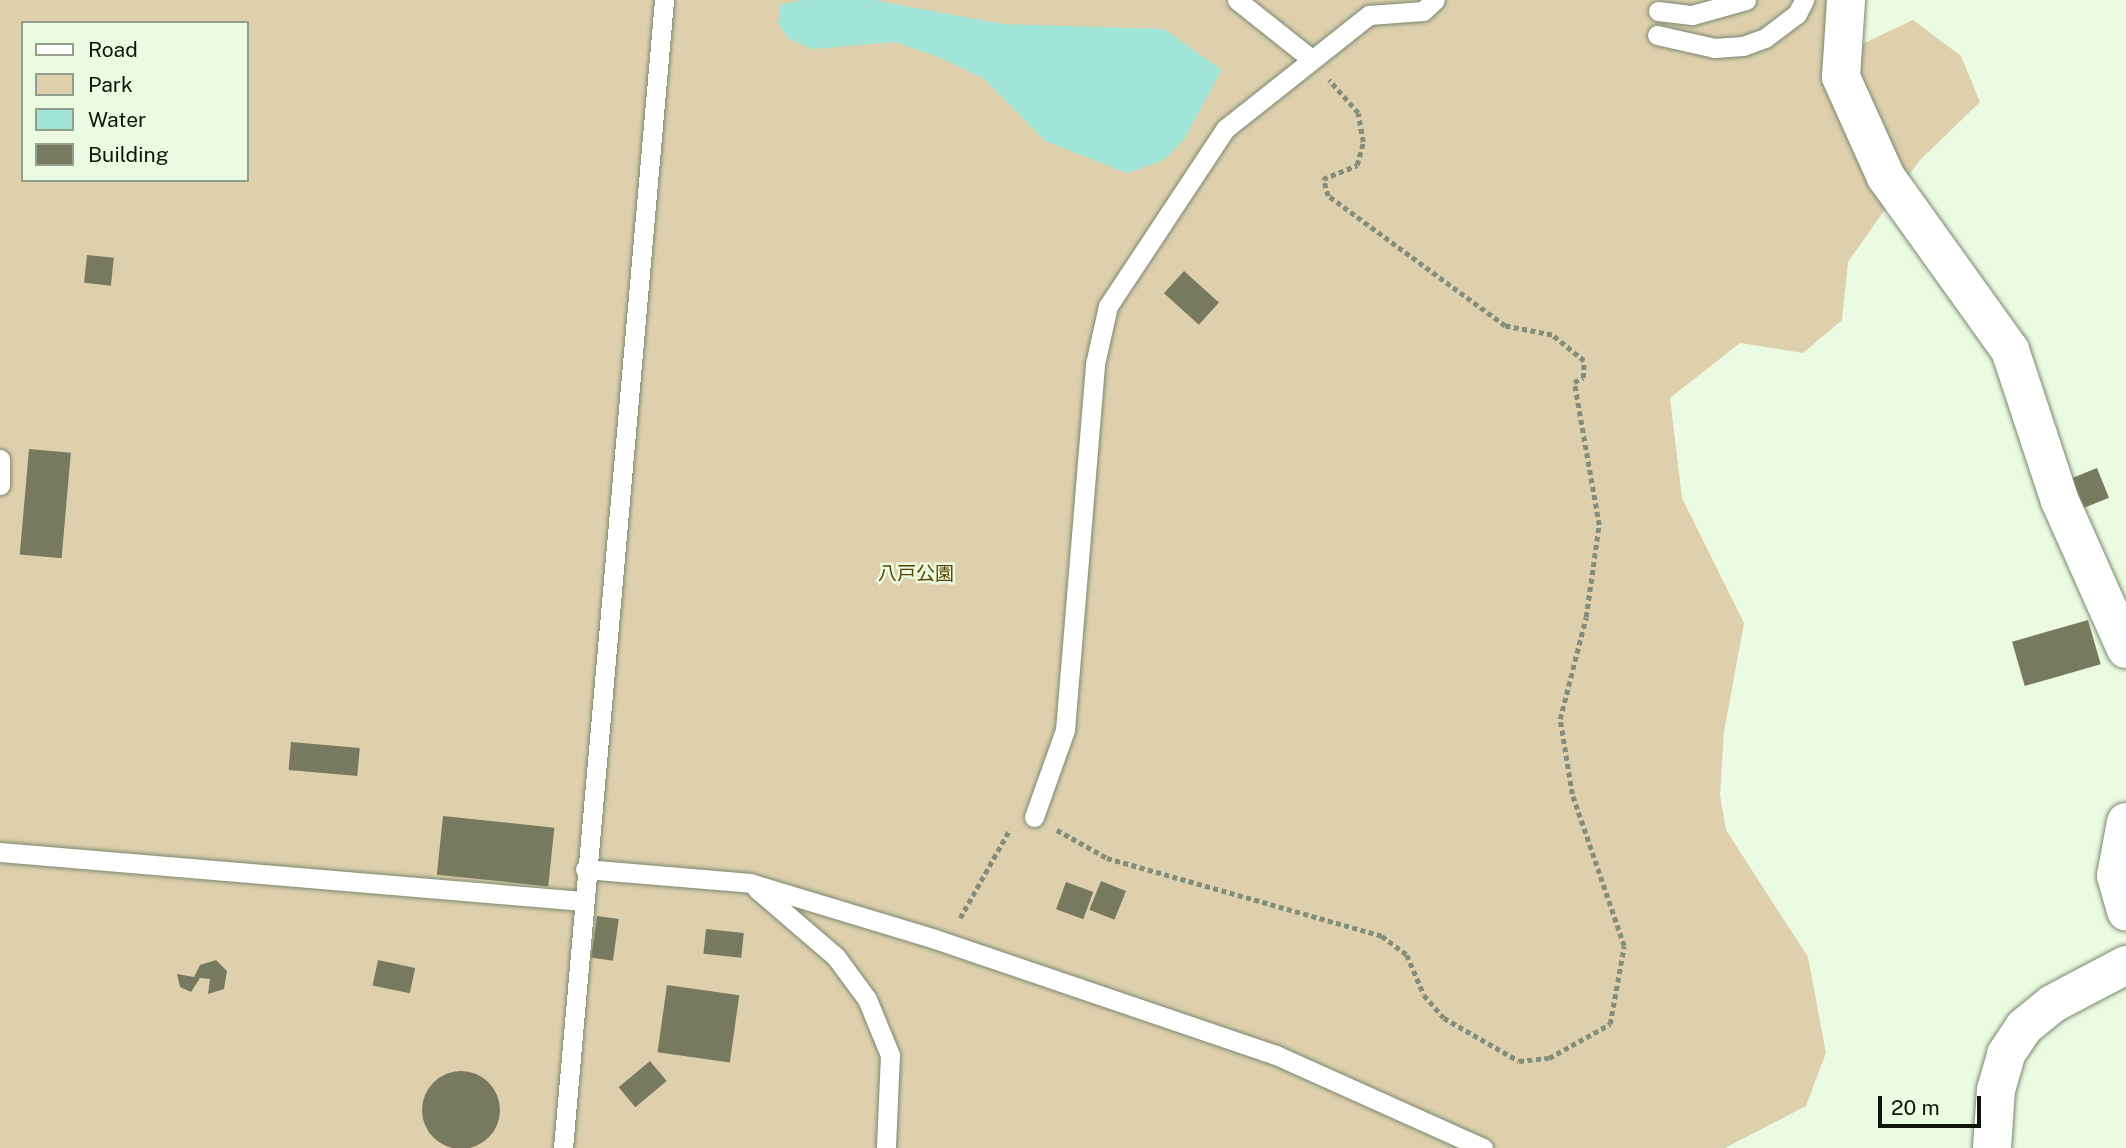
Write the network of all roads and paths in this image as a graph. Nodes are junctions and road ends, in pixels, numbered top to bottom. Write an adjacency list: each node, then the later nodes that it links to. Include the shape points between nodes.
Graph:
1 (664, 0): 16 (lane)
2 (1237, 0): 9 (lane)
3 (1435, 0): 9 (lane, via 1423,11 1369,15)
4 (1746, 0): 7 (lane, via 1692,15)
5 (1804, 0): 8 (lane, via 1786,22 1743,46 1714,48)
6 (1846, 0): 12 (street, via 1841,77 1886,177 2010,350 2060,501)
7 (1658, 11)
8 (1657, 36)
9 (1310, 58): 13 (lane, via 1225,129 1108,306 1095,364 1065,730); 13 (path, via 1358,113 1363,142 1357,164 1324,179 1328,196 1505,326 1552,334 1584,361 1583,378 1574,382 1599,525 1586,617 1560,719 1572,794 1624,946 1610,1024 1549,1058 1519,1061 1444,1018 1424,995 1407,955 1382,936 1107,858)
10 (0, 459): 11 (lane)
11 (0, 485)
12 (2126, 649)
13 (1034, 817): 20 (path, via 1013,824 963,916)
14 (2126, 822): 19 (street, via 2116,876)
15 (0, 852): 18 (lane)
16 (585, 869): 17 (lane); 18 (lane)
17 (750, 883): 20 (lane); 23 (lane, via 836,957 867,999 890,1055)
18 (583, 901): 22 (lane)
19 (2126, 912)
20 (935, 939): 24 (lane, via 1276,1055)
21 (2126, 965): 25 (street, via 2052,1004 2024,1027 2006,1054 1996,1090)
22 (563, 1148)
23 (886, 1148)
24 (1483, 1148)
25 (1992, 1148)

